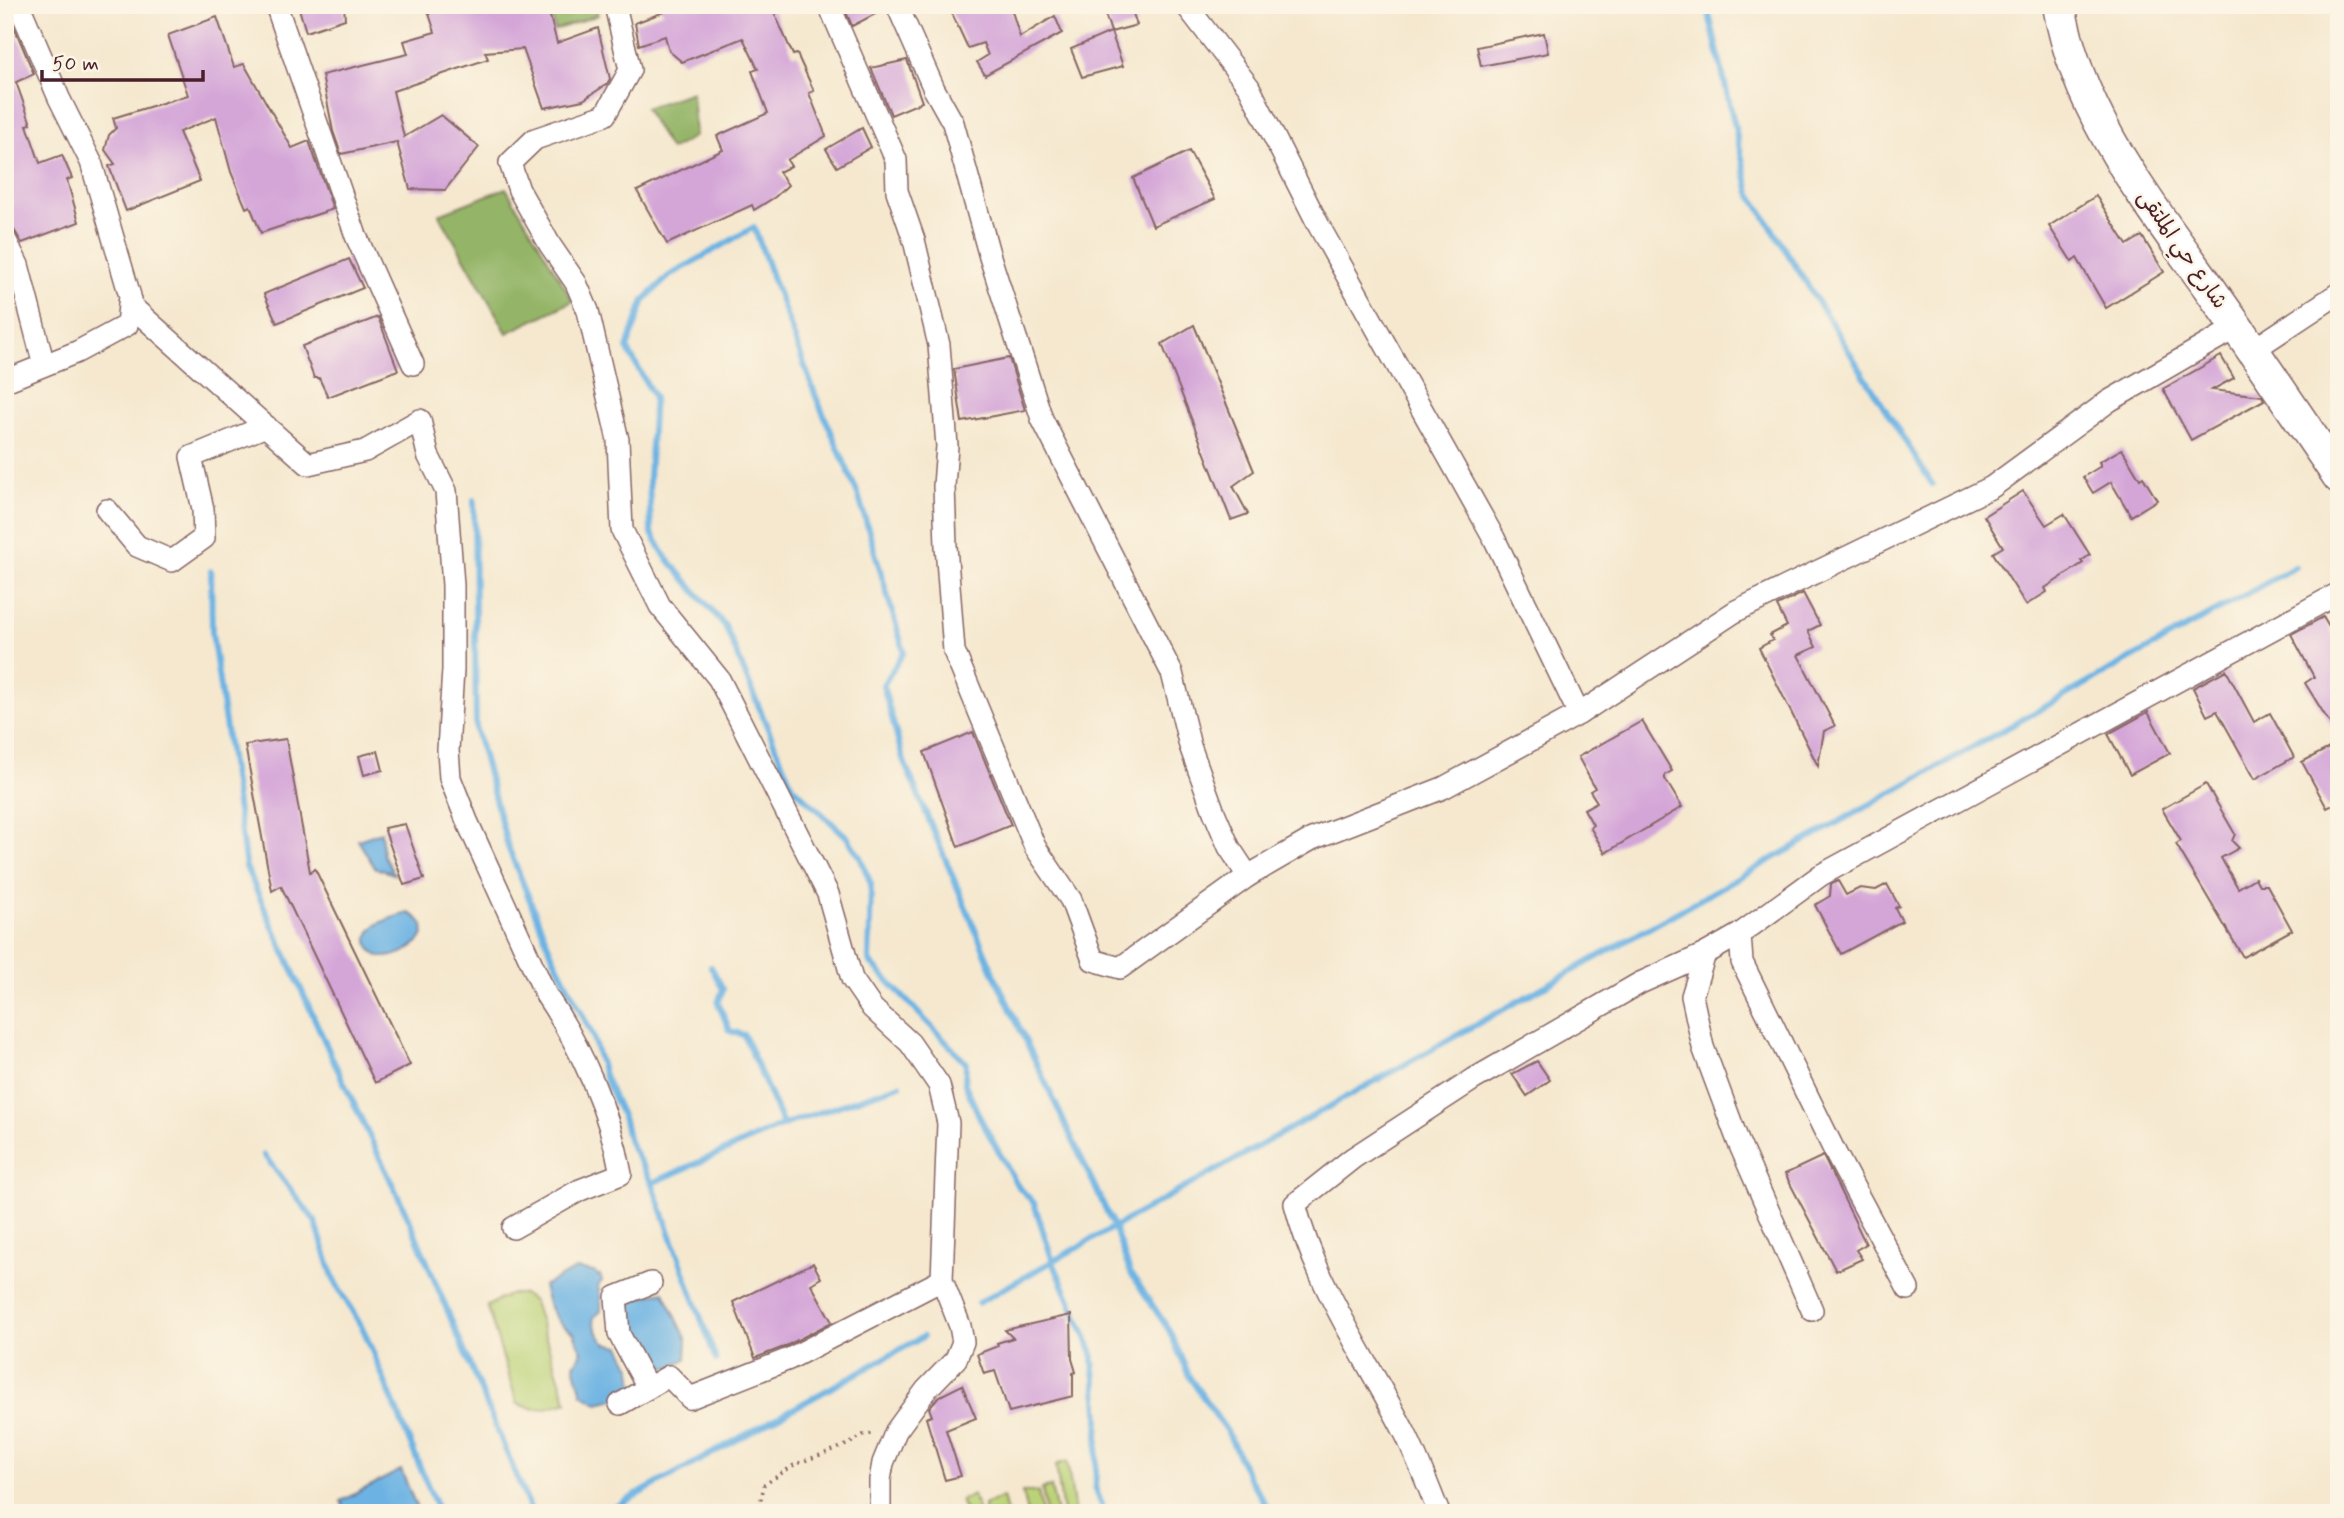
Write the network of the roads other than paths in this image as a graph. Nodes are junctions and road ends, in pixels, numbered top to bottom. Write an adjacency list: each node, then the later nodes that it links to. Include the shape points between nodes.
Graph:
1 (19, 5): 10 (street, via 91,162)
2 (276, 5): 12 (street, via 356,236)
3 (615, 5): 24 (street, via 630,70 605,115 535,139 510,163 519,190 588,311 618,440 622,530 660,606 719,680 828,894 852,979 872,1008 910,1043 939,1085 948,1123)
4 (829, 5): 20 (street, via 895,160 897,191 914,240 939,345 954,651 1035,848 1072,900 1093,960 1120,968)
5 (897, 5): 20 (street, via 953,123 1042,419 1172,673 1190,746 1214,813 1228,847)
6 (1186, 5): 19 (street, via 1249,87 1319,226 1494,538)
7 (2059, 5): 11 (street, شارع حي الملتقى, via 2063,32 2098,120 2146,199)
8 (5, 239): 13 (street, via 18,265)
9 (2339, 293): 11 (street)
10 (129, 304): 13 (street, via 127,325); 15 (street)
11 (2245, 339): 16 (street, شارع حي الملتقى); 19 (street, via 2109,401 1992,486 1736,611)
12 (413, 363)
13 (44, 365): 14 (street)
14 (5, 381)
15 (266, 426): 17 (street, via 191,457 203,509 204,538 172,561 137,545); 23 (street, via 309,464 365,451 420,420 428,455 446,491 453,585 450,778 547,995 596,1091 621,1174 580,1190)
16 (2339, 477)
17 (107, 510)
18 (2339, 593): 21 (street, via 1821,875)
19 (1579, 714): 20 (street, via 1443,788 1312,839)
20 (1248, 876)
21 (1740, 934): 22 (street); 26 (street, via 1742,962)
22 (1705, 954): 27 (street, via 1692,996 1703,1047 1738,1141); 31 (street, via 1640,983 1474,1079 1353,1158 1295,1205 1304,1239 1406,1436)
23 (513, 1227)
24 (942, 1280): 28 (street, via 789,1359 690,1398 668,1376); 30 (street, via 963,1342 951,1367 915,1403 896,1431 883,1463)
25 (651, 1283): 28 (street, via 616,1297 619,1334)
26 (1908, 1289)
27 (1812, 1310)
28 (648, 1388): 29 (street)
29 (620, 1404)
30 (880, 1513)
31 (1439, 1513)

